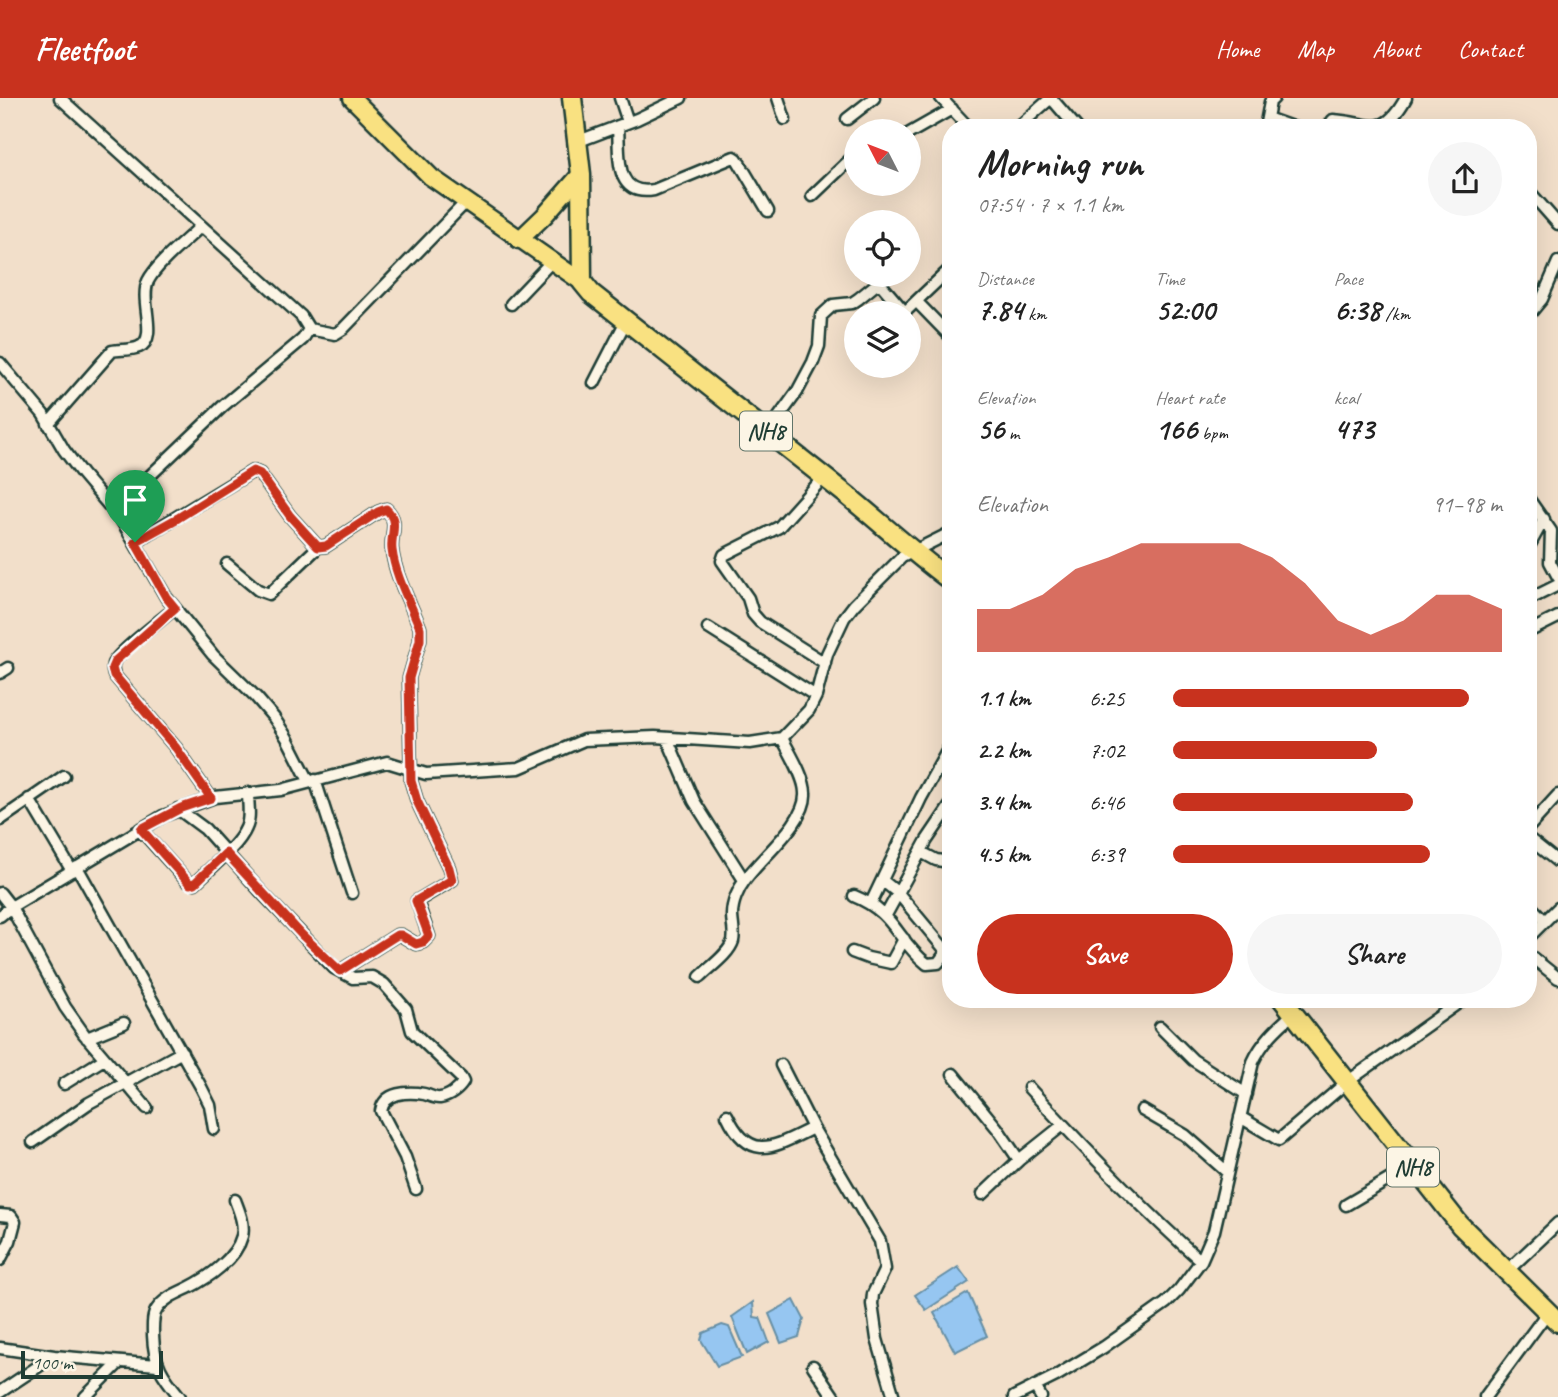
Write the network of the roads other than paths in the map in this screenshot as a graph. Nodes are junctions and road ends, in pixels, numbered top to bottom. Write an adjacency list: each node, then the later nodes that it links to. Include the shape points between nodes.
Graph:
1 (60, 98): 29 (street)
2 (352, 98): 26 (main road, via 431,177)
3 (572, 98): 21 (highway)
4 (620, 98): 19 (street)
5 (681, 98): 19 (street)
6 (778, 98): 12 (street)
7 (874, 98): 13 (street)
8 (941, 98): 11 (street)
9 (1406, 98): 18 (street)
10 (1270, 99): 17 (street)
11 (951, 109): 14 (street); 20 (street)
12 (785, 119)
13 (847, 119)
14 (960, 119)
15 (1027, 119): 16 (street, via 1051,98)
16 (1069, 119)
17 (1267, 119)
18 (1391, 119)
19 (623, 124): 21 (street); 27 (street, via 622,174 634,190 654,190 734,158)
20 (921, 126)
21 (579, 141): 23 (highway)
22 (844, 166): 24 (street)
23 (581, 174): 30 (main road); 34 (highway)
24 (812, 195)
25 (1537, 200): 28 (street)
26 (466, 202): 30 (main road); 44 (street, via 343,329 335,334)
27 (768, 211)
28 (1558, 224)
29 (201, 226): 44 (street, via 301,316); 47 (street, via 149,279 144,307 150,334 147,341 140,347 112,351)
30 (519, 240): 31 (main road)
31 (552, 261): 34 (main road); 38 (street)
32 (1557, 268): 40 (street)
33 (942, 277): 37 (street)
34 (582, 282): 42 (highway, NH8)
35 (855, 301): 36 (street, via 880,282)
36 (896, 301)
37 (917, 301)
38 (511, 304)
39 (844, 304): 48 (street, via 833,305 821,316 819,346 806,377)
40 (1537, 305)
41 (921, 307): 43 (street)
42 (626, 321): 46 (street); 48 (highway, NH8)
43 (942, 328)
44 (309, 329): 51 (street)
45 (0, 363): 47 (street)
46 (594, 383)
47 (48, 424): 51 (street)
48 (768, 432): 49 (highway, NH8)
49 (823, 478): 57 (highway, NH8); 67 (street, via 779,527 724,555 722,561 760,622)
50 (1537, 510): 52 (street)
51 (113, 511): 55 (street)
52 (1544, 519): 53 (street); 60 (street, via 1551,531 1550,562)
53 (1537, 532)
54 (942, 537): 57 (street)
55 (135, 542): 56 (street, via 253,471); 63 (street)
56 (318, 547): 58 (street, via 269,594); 72 (street, via 378,512 386,509 392,515 391,548 420,628 409,678)
57 (912, 552): 59 (highway, NH8); 67 (street, via 893,564 854,605 836,633)
58 (228, 564)
59 (942, 574)
60 (1558, 577)
61 (1558, 585): 62 (street)
62 (1537, 596)
63 (175, 608): 74 (street, via 274,718); 77 (street, via 112,668)
64 (1558, 617): 66 (street)
65 (708, 628): 68 (street)
66 (1537, 628)
67 (825, 663): 68 (street)
68 (816, 696): 70 (street)
69 (667, 738): 70 (street, via 750,743); 72 (street, via 584,740 505,770 435,775); 90 (street, via 694,801)
70 (782, 738): 90 (street, via 806,793 803,806)
71 (942, 760): 91 (street)
72 (412, 769): 74 (street, via 387,762); 109 (street, via 417,801 452,880 416,901 428,928 429,936 423,942 416,944 397,935)
73 (64, 776): 78 (street)
74 (312, 781): 75 (street); 93 (street)
75 (247, 793): 77 (street); 86 (street, via 246,828)
76 (1558, 795): 81 (street)
77 (211, 798): 79 (street)
78 (29, 799): 82 (street); 89 (street)
79 (178, 809): 83 (street); 86 (street, via 198,822)
80 (942, 818): 85 (street)
81 (1537, 818)
82 (0, 820)
83 (141, 829): 86 (street, via 190,884); 89 (street)
84 (1537, 845): 88 (street)
85 (920, 852): 87 (street); 94 (street)
86 (226, 853): 109 (street)
87 (942, 861)
88 (1558, 862)
89 (74, 869): 97 (street); 118 (street)
90 (744, 880): 110 (street, via 734,901 734,940)
91 (883, 881): 94 (street); 96 (street)
92 (0, 892): 97 (street)
93 (352, 893)
94 (898, 893): 100 (street); 105 (street)
95 (854, 896): 96 (street)
96 (871, 903): 100 (street)
97 (11, 907): 101 (street); 117 (street, via 65,1007)
98 (1558, 908): 102 (street)
99 (1537, 913): 102 (street)
100 (886, 915): 104 (street)
101 (0, 916)
102 (1545, 921): 103 (street)
103 (1537, 929)
104 (904, 939): 106 (street, via 891,963); 107 (street, via 927,964 938,963)
105 (942, 942)
106 (852, 952)
107 (942, 957)
108 (1537, 961): 111 (street)
109 (340, 971): 138 (street, via 353,978 377,978 406,1009 412,1031 463,1082 439,1098 405,1092 382,1105)
110 (700, 977)
111 (1558, 978)
112 (1289, 1008): 114 (highway, NH8)
113 (1451, 1008): 122 (street)
114 (1293, 1014): 122 (highway, NH8); 126 (street, via 1259,1049)
115 (124, 1023): 117 (street)
116 (1160, 1027): 126 (street, via 1187,1055)
117 (88, 1038): 119 (street)
118 (182, 1052): 123 (street); 133 (street, via 209,1105)
119 (104, 1059): 123 (street); 124 (street)
120 (781, 1065): 132 (street)
121 (953, 1074): 135 (street)
122 (1347, 1082): 130 (street, via 1279,1140); 136 (highway, NH8)
123 (125, 1083): 127 (street); 134 (street)
124 (64, 1084)
125 (1029, 1087): 131 (street)
126 (1246, 1094): 130 (street)
127 (147, 1108)
128 (1142, 1110): 137 (street, via 1185,1135)
129 (727, 1115): 132 (street, via 735,1133 757,1147 776,1146)
130 (1240, 1117): 137 (street)
131 (1063, 1125): 135 (street); 145 (street)
132 (813, 1128): 158 (street, via 880,1241 885,1269 872,1304)
133 (214, 1129)
134 (33, 1142)
135 (1019, 1160): 139 (street)
136 (1412, 1166): 141 (street); 146 (highway, NH8)
137 (1227, 1172): 145 (street, via 1214,1231)
138 (416, 1189)
139 (982, 1194)
140 (235, 1200): 151 (street, via 243,1224 235,1250 220,1266 156,1309)
141 (1346, 1205)
142 (0, 1215): 144 (street, via 15,1222)
143 (1558, 1223): 146 (street)
144 (0, 1260)
145 (1201, 1261): 153 (street, via 1166,1303 1104,1347)
146 (1506, 1272): 147 (highway, NH8)
147 (1553, 1318): 161 (street)
148 (0, 1348): 149 (street)
149 (54, 1356): 150 (street); 154 (street)
150 (120, 1362): 151 (street); 155 (street)
151 (157, 1365): 156 (street)
152 (813, 1366): 157 (street)
153 (1035, 1386): 159 (street); 160 (street)
154 (0, 1392)
155 (85, 1397)
156 (180, 1397)
157 (834, 1397)
158 (894, 1397)
159 (1014, 1397)
160 (1041, 1397)
161 (1485, 1397)

